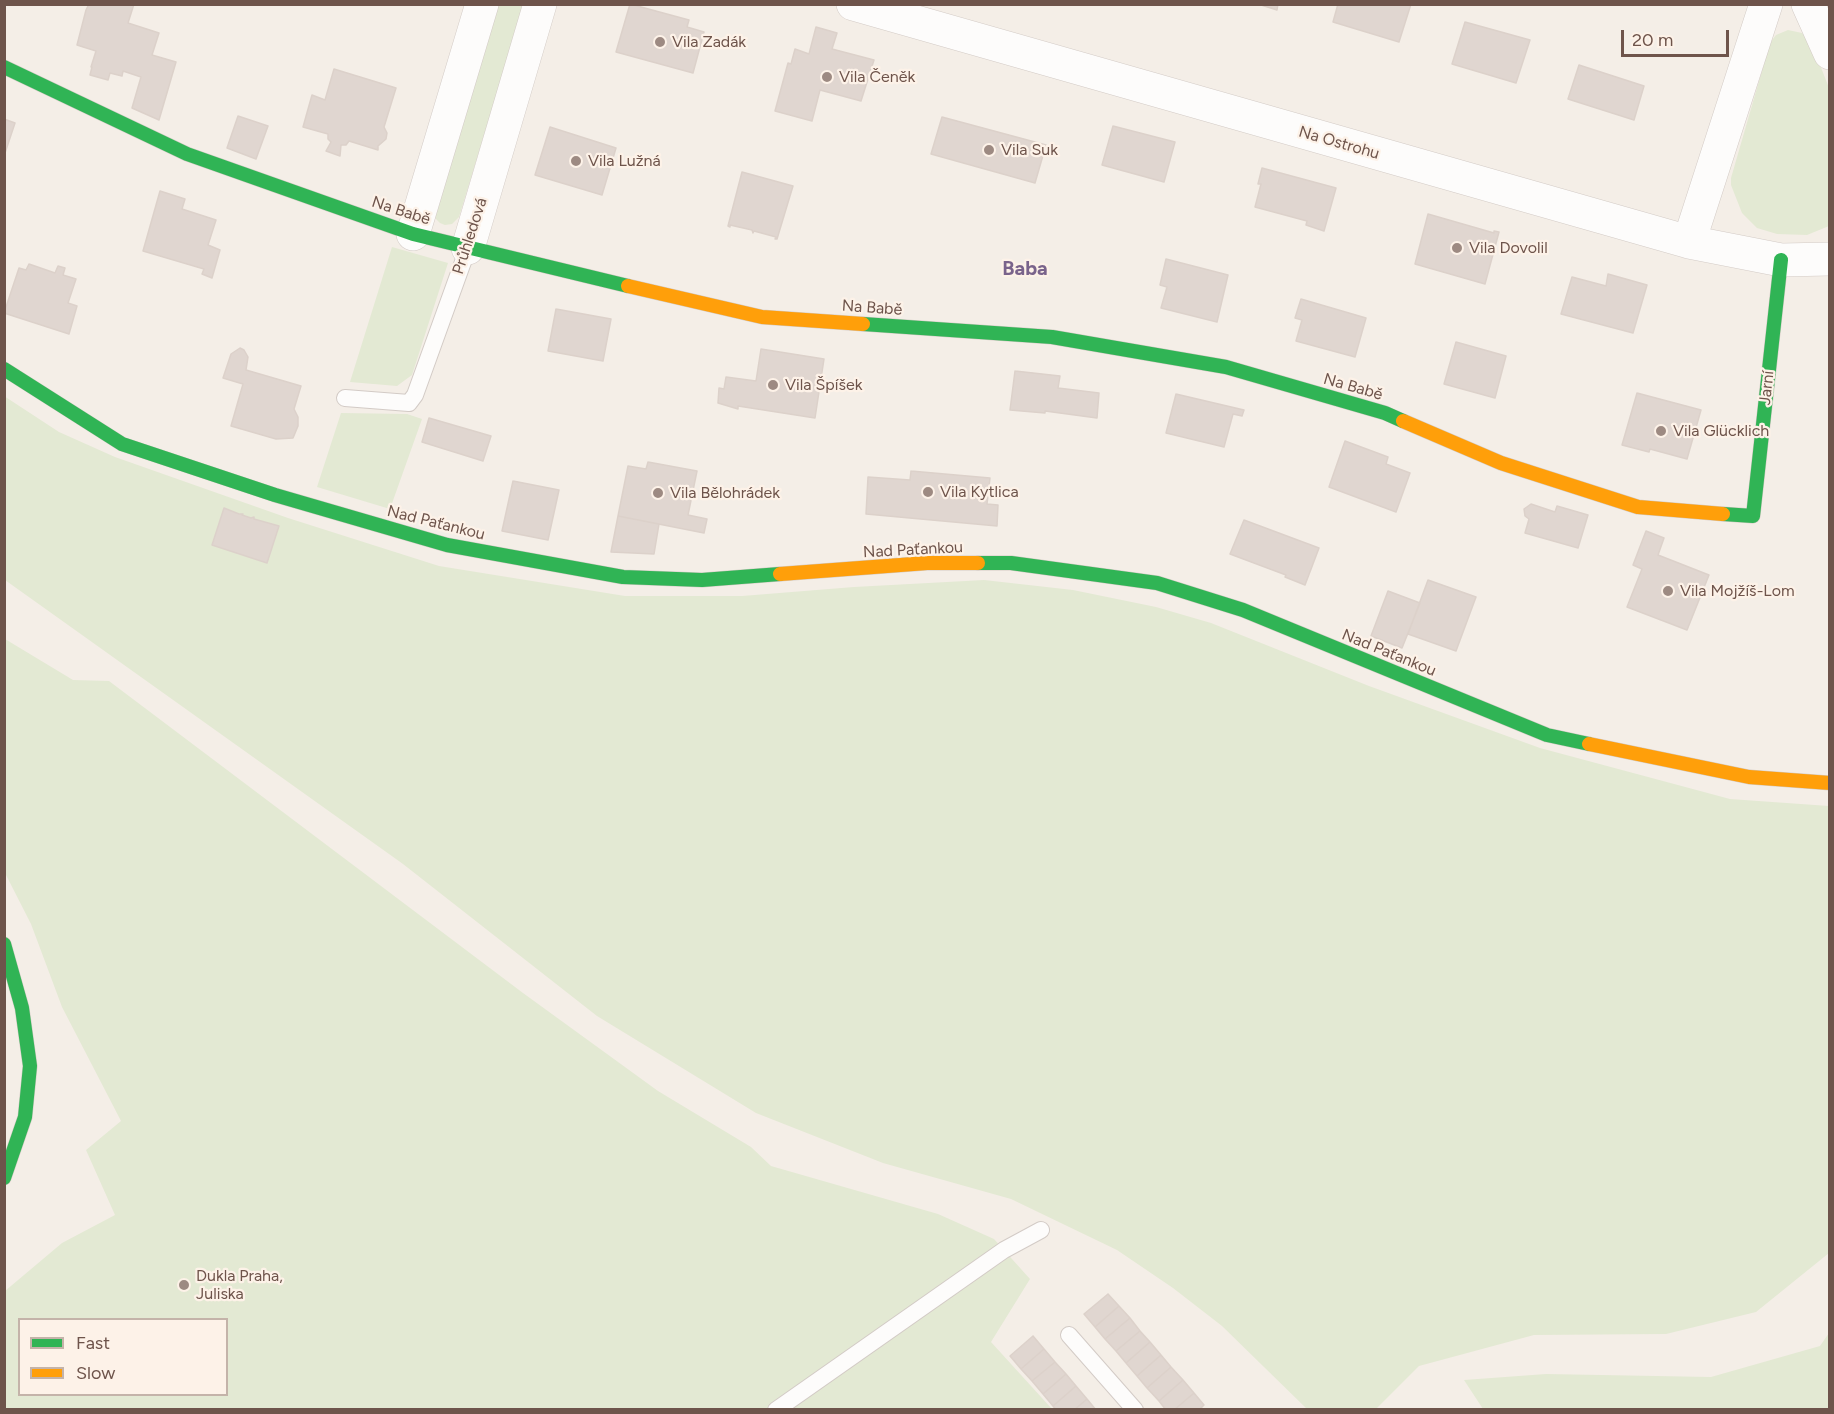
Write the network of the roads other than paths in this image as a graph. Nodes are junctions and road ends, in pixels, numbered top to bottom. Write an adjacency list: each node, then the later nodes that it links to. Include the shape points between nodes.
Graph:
1 (482, 4): 8 (street)
2 (540, 4): 10 (street, Průhledová)
3 (853, 4): 9 (street, Na Ostrohu)
4 (1766, 4): 9 (street)
5 (1808, 4): 6 (street)
6 (1830, 53)
7 (4, 67): 8 (street, Na Babě, via 187,154)
8 (413, 234): 10 (street, Na Babě)
9 (1689, 242): 12 (street, Na Ostrohu)
10 (468, 248): 14 (lane, Průhledová, via 415,395 409,402); 15 (street, Na Babě, via 762,317 1052,337 1226,367 1385,413 1501,463 1638,507)
11 (1830, 259): 12 (street, Na Ostrohu)
12 (1781, 260): 15 (street, Jarní)
13 (4, 369): 16 (street, Nad Paťankou, via 122,444 275,495 447,545 623,577 702,580 927,563 1011,563 1157,583 1243,610 1547,735 1749,777)
14 (345, 398)
15 (1753, 516)
16 (1830, 783)
17 (4, 944): 18 (street, via 22,1008 30,1066 25,1117)
18 (4, 1178)
19 (1041, 1230): 21 (lane, via 1004,1250)
20 (1069, 1335): 22 (lane)
21 (776, 1410)
22 (1135, 1410)

